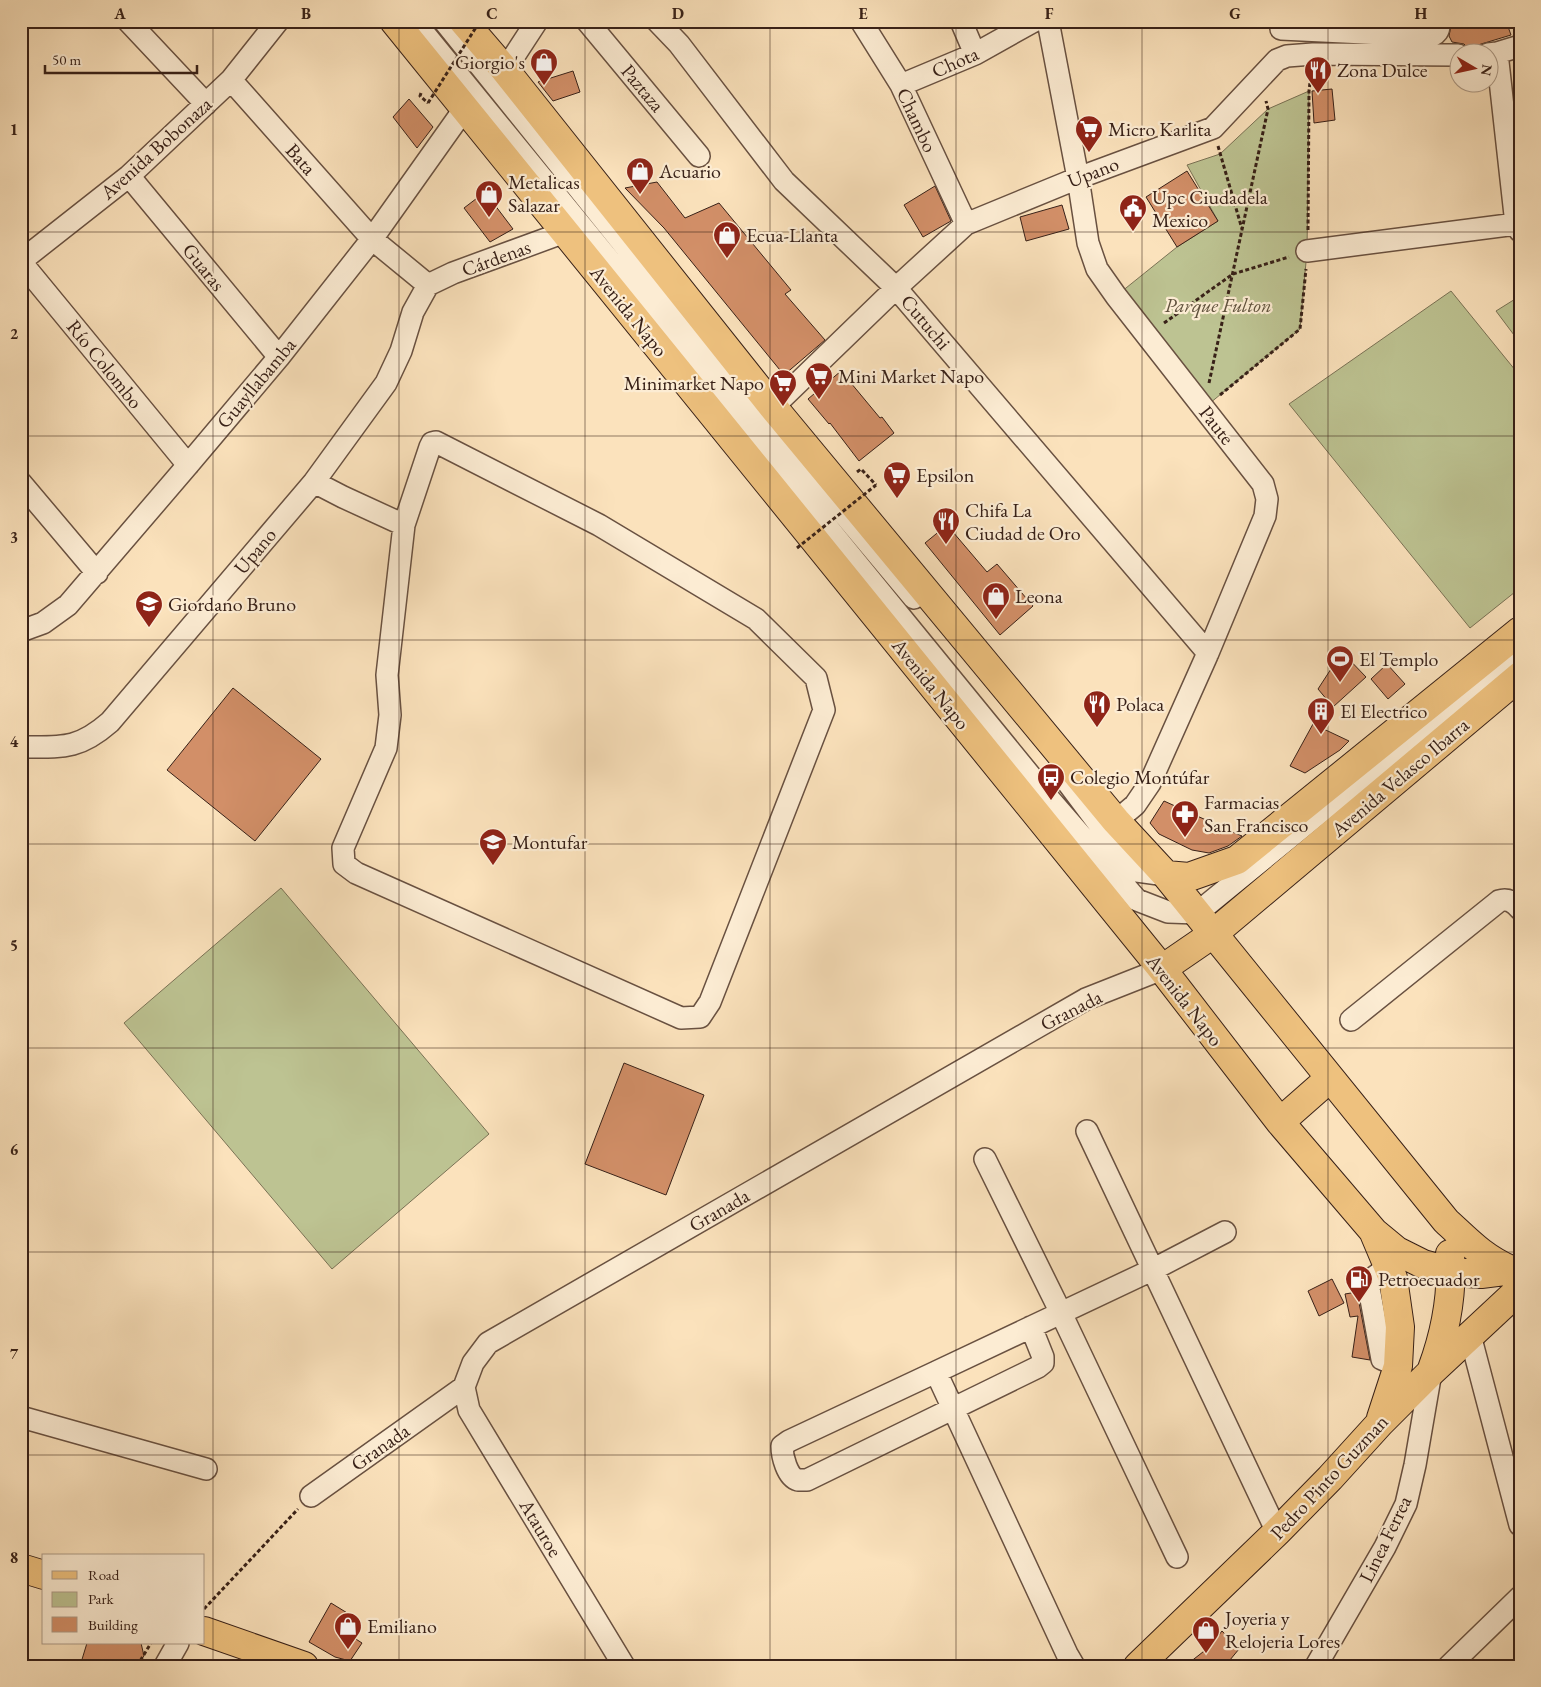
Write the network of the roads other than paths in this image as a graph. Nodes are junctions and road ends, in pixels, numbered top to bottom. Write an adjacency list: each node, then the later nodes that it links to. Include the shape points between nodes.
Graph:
1 (128, 21): 25 (street)
2 (278, 21): 22 (street, Avenida Bobonaza)
3 (394, 21): 26 (main road, Avenida Napo)
4 (414, 21): 54 (street, via 1051,801 1136,900)
5 (444, 21): 52 (street, via 762,417 1062,775 1131,868)
6 (463, 21): 21 (main road)
7 (537, 21): 21 (street)
8 (587, 21): 27 (street, Paztaza)
9 (657, 21): 37 (street, Cutuchi, via 679,44 784,181)
10 (860, 21): 23 (street, Chambo)
11 (961, 21): 18 (street)
12 (1034, 21): 18 (street, Chota)
13 (1048, 21): 29 (street, Paute)
14 (1280, 25): 15 (street, via 1427,36 1433,36); 20 (street)
15 (1438, 27)
16 (1520, 46): 17 (street)
17 (1498, 52)
18 (975, 54): 23 (street, Chota)
19 (1448, 55): 20 (street)
20 (1287, 56): 29 (street, Upano, via 1277,60 1212,128)
21 (505, 70): 39 (main road)
22 (230, 80): 25 (street, Avenida Bobonaza); 33 (street, Bata)
23 (901, 85): 30 (street, Chambo)
24 (1498, 88): 31 (street)
25 (206, 104): 28 (street, Avenida Bobonaza)
26 (465, 108): 32 (main road, Avenida Napo); 33 (street, Guayllabamba)
27 (700, 156)
28 (129, 176): 35 (street, Avenida Bobonaza); 38 (street, Guaras)
29 (1078, 178): 30 (street, Upano); 48 (street, Paute, via 1088,243 1097,269 1263,484 1267,499 1265,516)
30 (966, 224): 37 (street, Upano)
31 (1518, 227): 34 (street)
32 (565, 232): 36 (street, Cárdenas); 55 (main road, Avenida Napo)
33 (372, 239): 36 (street, Bata); 38 (street, Guayllabamba)
34 (1308, 251)
35 (21, 262): 40 (street, Río Colombo)
36 (428, 285): 41 (street, Upano, via 413,312 386,383)
37 (896, 288): 39 (street, Upano); 48 (street, Cutuchi)
38 (279, 357): 40 (street, Guayllabamba)
39 (773, 407): 51 (main road)
40 (188, 465): 44 (street, Guayllabamba)
41 (314, 482): 43 (street); 50 (street, Upano, via 110,722 78,744)
42 (21, 483): 44 (street)
43 (404, 525): 43 (street, via 387,676 390,715 386,748 343,848 344,864 356,873 681,1018 700,1017 710,1002 824,710 816,678 756,619 599,524 436,442 430,447)
44 (97, 573): 45 (street, Guayllabamba, via 68,605 43,623)
45 (21, 631)
46 (1520, 631): 52 (main road, Avenida Velasco Ibarra, via 1237,860 1189,877)
47 (1520, 650): 54 (street)
48 (1208, 654): 51 (street, Paute, via 1150,783 1135,805)
49 (1520, 676): 54 (main road, Avenida Velasco Ibarra)
50 (21, 748)
51 (1116, 821): 52 (main road)
52 (1166, 875): 54 (main road)
53 (1520, 909): 56 (street, via 1506,899 1499,901)
54 (1205, 924): 55 (main road, Avenida Velasco Ibarra); 57 (main road)
55 (1162, 969): 58 (main road, Avenida Napo); 72 (street, Granada, via 1086,999 488,1343 473,1363)
56 (1351, 1020)
57 (1330, 1078): 58 (main road); 61 (main road)
58 (1280, 1122): 63 (main road, Avenida Napo)
59 (1087, 1131): 64 (street)
60 (984, 1159): 67 (street)
61 (1446, 1221): 65 (main road); 66 (main road, via 1491,1261)
62 (1225, 1232): 64 (street)
63 (1374, 1232): 65 (main road, Avenida Napo, via 1396,1251 1423,1264); 75 (main road, via 1392,1278 1400,1327 1398,1366)
64 (1154, 1269): 67 (street); 79 (street)
65 (1452, 1272): 66 (main road, Avenida Napo); 71 (main road, via 1446,1323)
66 (1517, 1276): 69 (main road, Pedro Pinto Guzman)
67 (1061, 1313): 68 (street); 80 (street)
68 (1031, 1327): 70 (street); 73 (street, via 1043,1363)
69 (1470, 1335): 71 (main road, Pedro Pinto Guzman); 78 (street)
70 (936, 1372): 73 (street); 73 (street, via 788,1441 782,1446 782,1453 790,1475 797,1480 807,1480)
71 (1431, 1372): 75 (main road, Pedro Pinto Guzman); 91 (street, Linea Ferrea, via 1406,1504 1385,1547)
72 (464, 1387): 77 (street, Granada); 88 (street, Atauroe, via 469,1410)
73 (952, 1408): 89 (street)
74 (21, 1417): 76 (street)
75 (1380, 1422): 79 (main road, Pedro Pinto Guzman)
76 (206, 1469)
77 (310, 1496)
78 (1520, 1525)
79 (1277, 1532): 90 (main road, Pedro Pinto Guzman)
80 (1177, 1557)
81 (21, 1568): 82 (main road)
82 (42, 1574)
83 (1520, 1597): 92 (street)
84 (205, 1631): 87 (main road)
85 (177, 1644): 86 (street)
86 (165, 1666)
87 (304, 1666)
88 (624, 1666)
89 (1074, 1666)
90 (1138, 1666)
91 (1316, 1666)
92 (1449, 1666)

